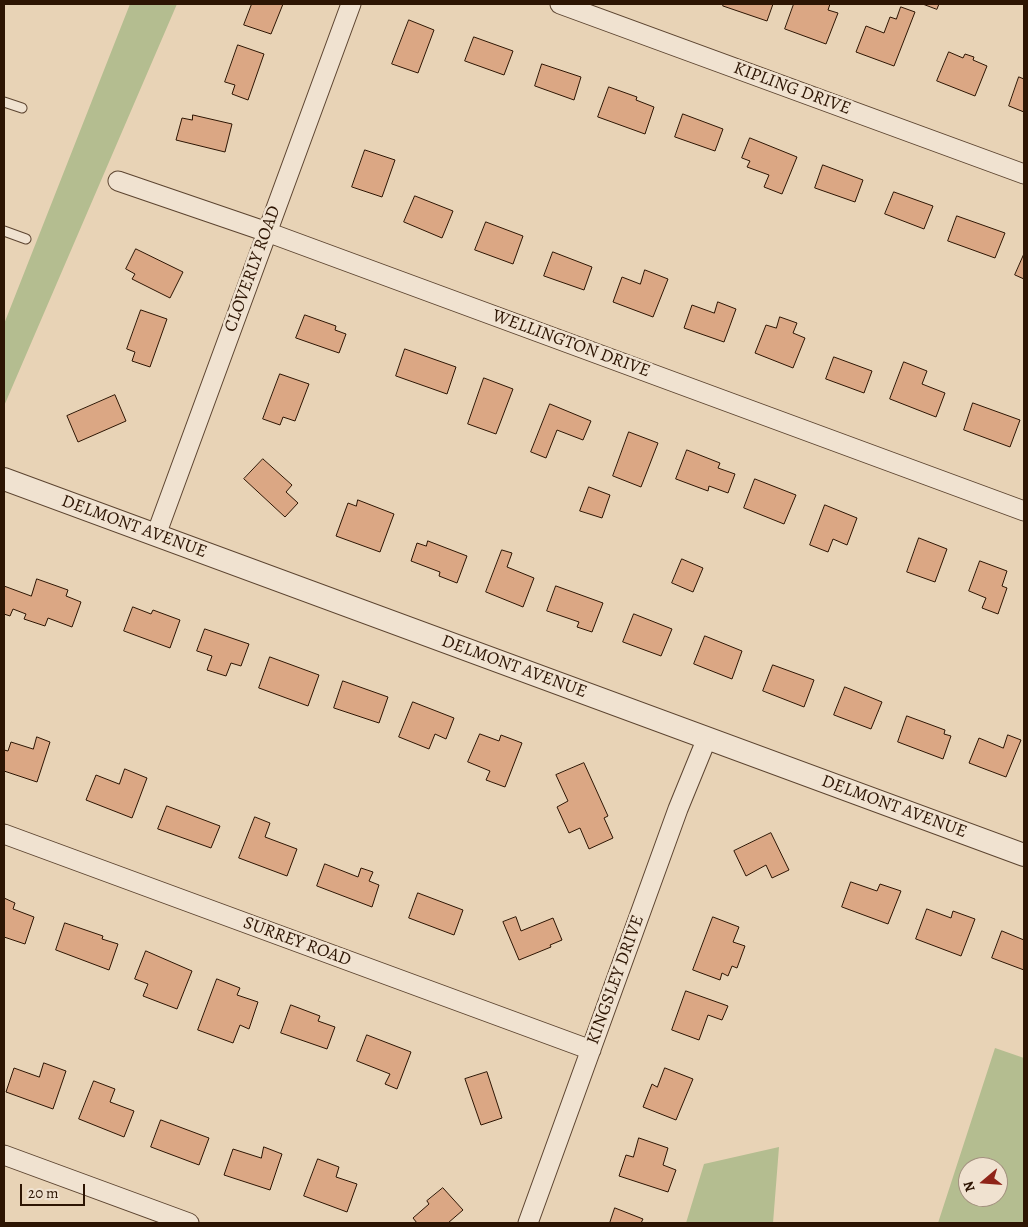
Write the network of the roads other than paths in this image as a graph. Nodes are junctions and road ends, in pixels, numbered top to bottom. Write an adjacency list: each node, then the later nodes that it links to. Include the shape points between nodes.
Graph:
1 (351, 4): 8 (street, CLOVERLY ROAD)
2 (560, 4): 5 (street, KIPLING DRIVE)
3 (4, 102): 4 (lane)
4 (22, 108)
5 (1024, 174)
6 (118, 180): 8 (street, WELLINGTON DRIVE)
7 (4, 231): 9 (lane)
8 (266, 232): 11 (street, WELLINGTON DRIVE); 12 (street, CLOVERLY ROAD)
9 (26, 239)
10 (4, 479): 12 (street, DELMONT AVENUE)
11 (1024, 511)
12 (156, 535): 13 (street, DELMONT AVENUE)
13 (707, 738): 15 (street, DELMONT AVENUE); 16 (street, KINGSLEY DRIVE)
14 (4, 834): 16 (street, SURREY ROAD)
15 (1024, 855)
16 (591, 1050): 19 (street, KINGSLEY DRIVE)
17 (4, 1155): 18 (street)
18 (189, 1223)
19 (528, 1223)

